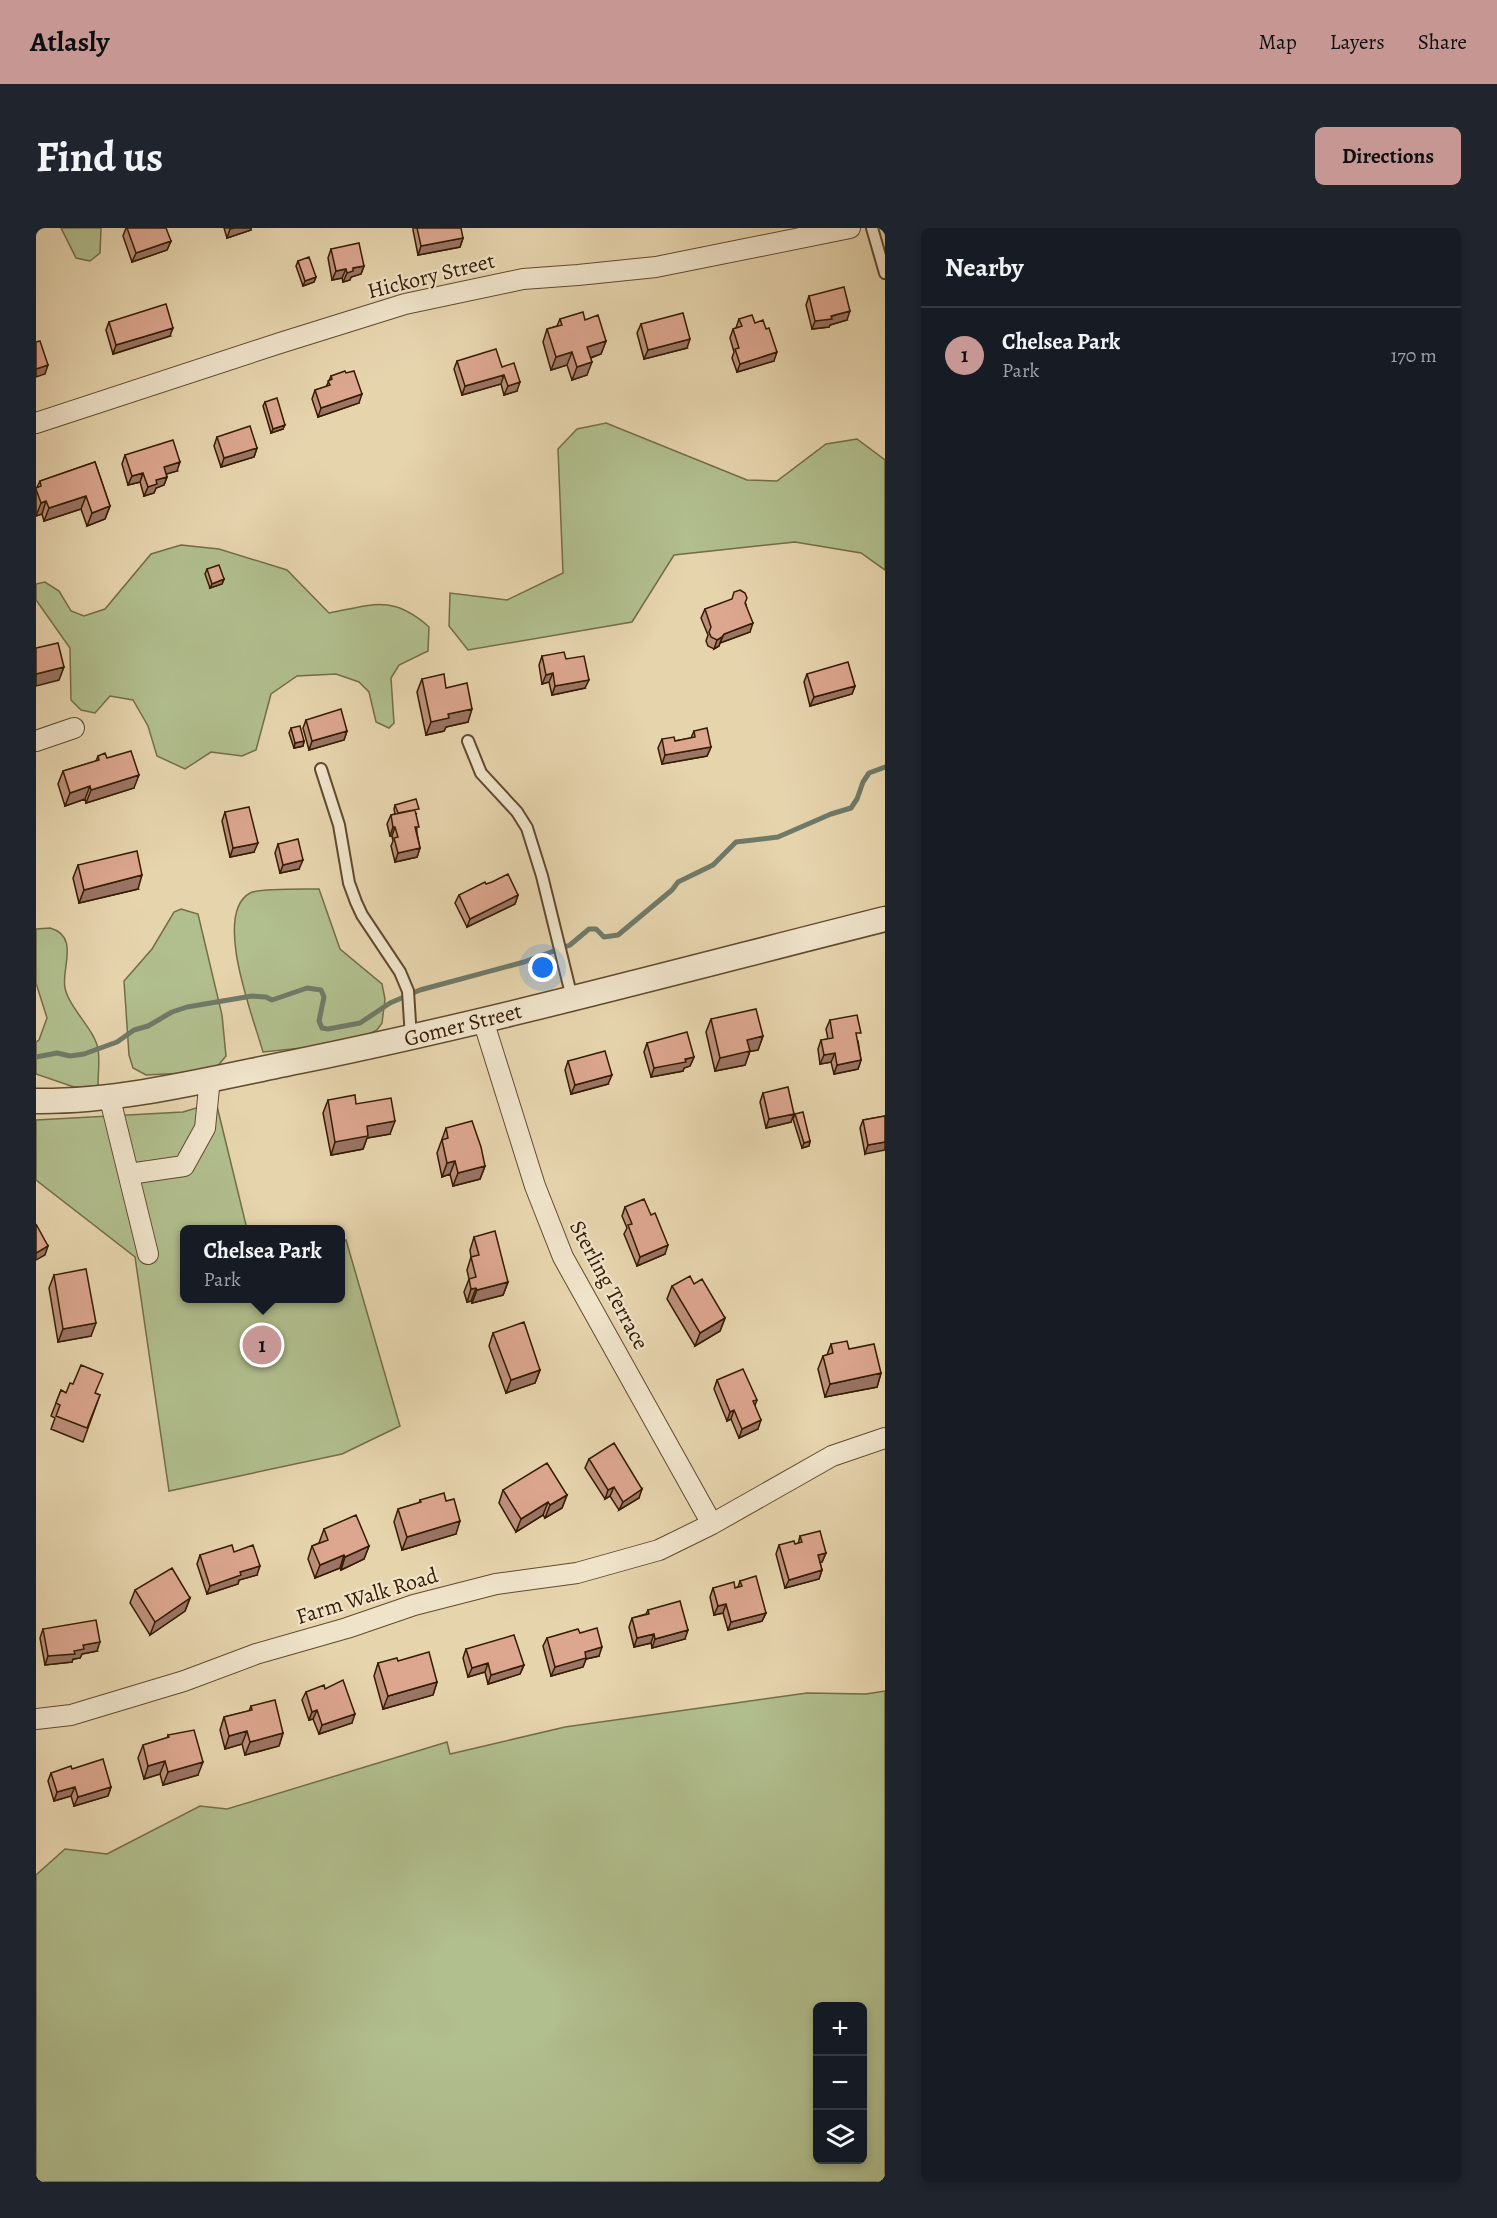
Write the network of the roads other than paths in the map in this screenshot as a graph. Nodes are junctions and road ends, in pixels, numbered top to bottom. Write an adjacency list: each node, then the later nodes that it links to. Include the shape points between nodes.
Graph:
1 (850, 228): 4 (street, Hickory Street, via 656,267 523,279 405,304)
2 (872, 228): 3 (lane)
3 (885, 273)
4 (36, 423)
5 (74, 728): 6 (street)
6 (36, 741)
7 (468, 741): 10 (lane, via 482,773 527,828)
8 (321, 769): 12 (lane, via 339,825 356,902 408,991)
9 (885, 919): 10 (street, Gomer Street)
10 (572, 998): 11 (street, Gomer Street)
11 (483, 1020): 12 (street, Gomer Street); 19 (street, Sterling Terrace, via 535,1185 563,1257)
12 (411, 1038): 13 (street, Gomer Street)
13 (210, 1078): 14 (street, Gomer Street); 16 (street, via 205,1128 184,1166)
14 (109, 1095): 15 (street, Gomer Street); 16 (street)
15 (36, 1101)
16 (129, 1174): 17 (street)
17 (148, 1254)
18 (885, 1438): 19 (street, Farm Walk Road, via 832,1456)
19 (712, 1524): 20 (street, Farm Walk Road, via 659,1550 577,1573 496,1584 414,1605 71,1715)
20 (36, 1719)

